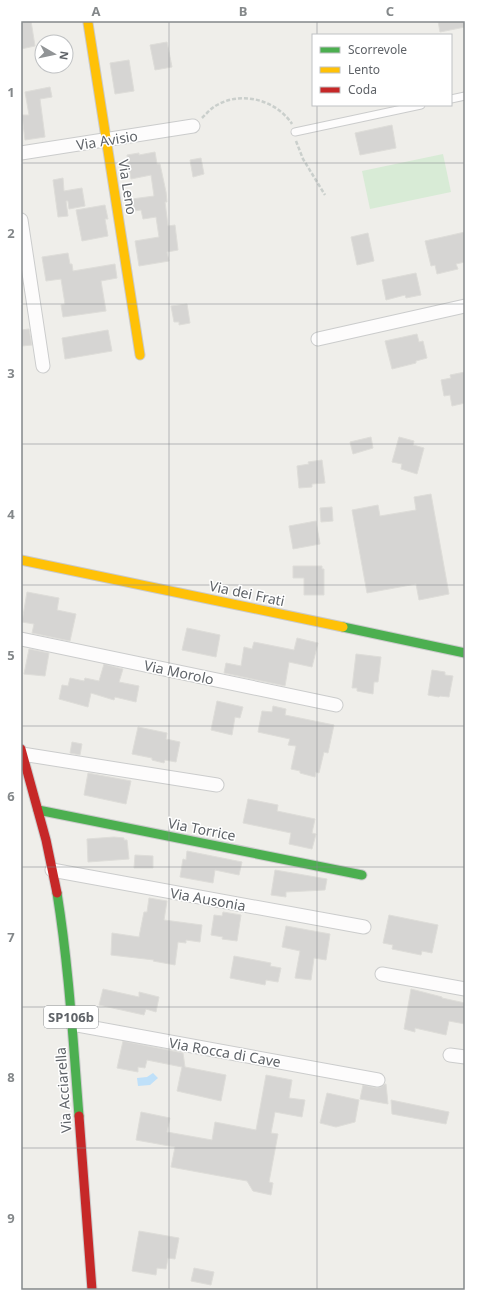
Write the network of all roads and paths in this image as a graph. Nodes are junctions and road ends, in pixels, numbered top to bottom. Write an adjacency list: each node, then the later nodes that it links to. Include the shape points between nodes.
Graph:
1 (88, 23): 7 (street, Via Leno)
2 (465, 96): 3 (lane)
3 (452, 99)
4 (416, 106): 6 (lane)
5 (193, 126): 6 (path, via 218,104 250,98 262,101 281,112 288,118); 7 (street, Via Avisio)
6 (295, 132): 9 (path, via 298,149)
7 (106, 140): 8 (street, Via Avisio); 13 (street, Via Leno)
8 (21, 153)
9 (325, 195)
10 (21, 220): 14 (street)
11 (465, 306): 12 (street)
12 (318, 340)
13 (140, 355)
14 (43, 366)
15 (22, 560): 17 (street, Via dei Frati)
16 (21, 639): 18 (street, Via Morolo)
17 (465, 653)
18 (336, 705)
19 (22, 751): 20 (street); 21 (street, Via Acciarella / SP106b)
20 (217, 785)
21 (38, 810): 22 (street, Via Acciarella / SP106b); 23 (street, Via Torrice)
22 (52, 870): 24 (street, Via Ausonia); 27 (street, Via Acciarella / SP106b, via 63,931)
23 (362, 875)
24 (364, 927)
25 (382, 974): 26 (street)
26 (465, 990)
27 (72, 1024): 30 (street, Via Rocca di Cave); 31 (street, Via Acciarella / SP106b)
28 (450, 1055): 29 (street)
29 (465, 1057)
30 (378, 1080)
31 (92, 1290)

